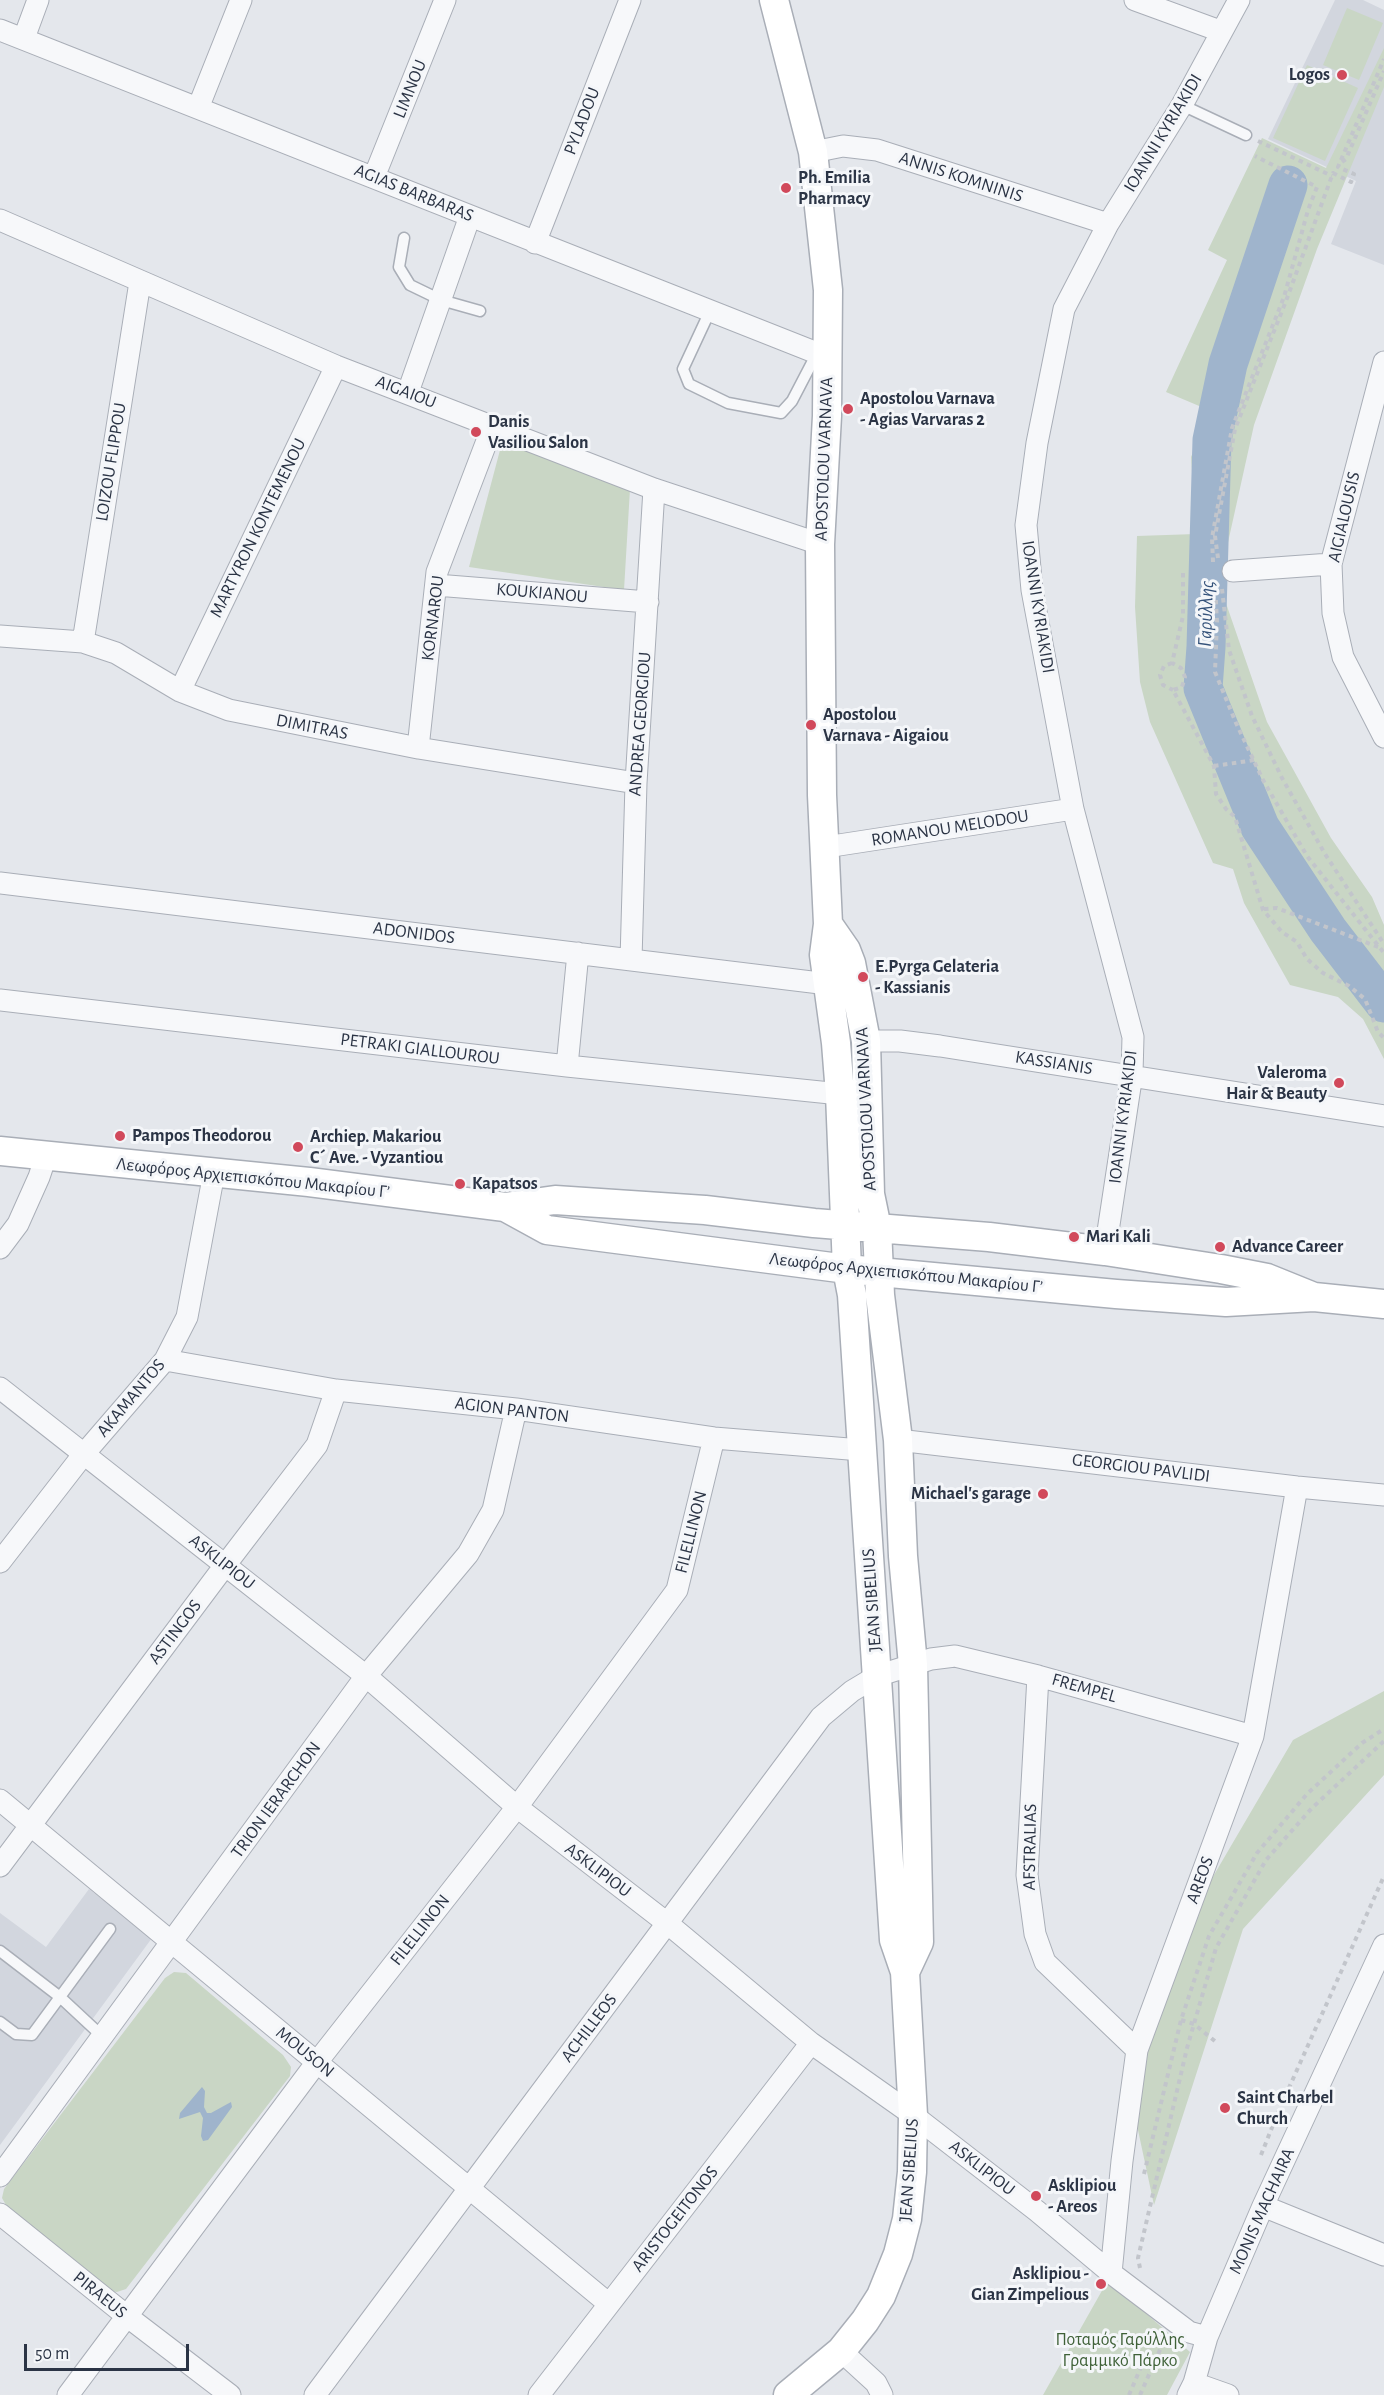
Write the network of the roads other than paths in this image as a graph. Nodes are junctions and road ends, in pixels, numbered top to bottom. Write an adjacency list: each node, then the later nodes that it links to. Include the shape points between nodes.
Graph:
1 (38, 0): 10 (street)
2 (241, 0): 12 (street)
3 (445, 0): 15 (street, LIMNOU)
4 (630, 0): 20 (street, PYLADOU)
5 (774, 0): 14 (main road, APOSTOLOU VARNAVA)
6 (1135, 0): 9 (street)
7 (1239, 0): 9 (street, IOANNI KYRIAKIDI)
8 (0, 30): 10 (street, AGIAS BARBARAS)
9 (1221, 31): 11 (street, IOANNI KYRIAKIDI)
10 (24, 38): 12 (street, AGIAS BARBARAS)
11 (1182, 105): 13 (lane); 18 (street, IOANNI KYRIAKIDI)
12 (198, 108): 15 (street, AGIAS BARBARAS)
13 (1246, 135)
14 (813, 152): 18 (street, ANNIS KOMNINIS, via 843,146 877,150); 25 (main road, APOSTOLOU VARNAVA, via 828,290)
15 (374, 177): 16 (street, AGIAS BARBARAS)
16 (470, 216): 20 (street, AGIAS BARBARAS); 22 (street)
17 (0, 220): 21 (street, AIGAIOU)
18 (1108, 224): 42 (street, IOANNI KYRIAKIDI, via 1064,309 1037,443 1026,525 1032,590)
19 (404, 238): 22 (lane, via 399,267 410,285)
20 (535, 243): 24 (street, AGIAS BARBARAS)
21 (140, 282): 27 (street, AIGAIOU); 37 (street, LOIZOU FLIPPOU)
22 (441, 300): 23 (lane); 28 (street)
23 (480, 311)
24 (710, 311): 25 (street, AGIAS BARBARAS); 25 (lane, via 683,369 689,384 728,403 781,413)
25 (822, 355): 31 (main road, APOSTOLOU VARNAVA, via 827,416)
26 (1384, 362): 32 (street, AIGIALOUSIS)
27 (336, 366): 28 (street, AIGAIOU); 38 (street, MARTYRON KONTEMENOU)
28 (408, 393): 29 (street, AIGAIOU)
29 (493, 425): 30 (street, AIGAIOU); 34 (street, KORNAROU, via 437,572)
30 (654, 489): 31 (street, AIGAIOU); 35 (street, ANDREA GEORGIOU)
31 (820, 544): 43 (main road, APOSTOLOU VARNAVA)
32 (1331, 564): 33 (street); 39 (street, AIGIALOUSIS, via 1333,613 1343,657)
33 (1233, 571)
34 (436, 585): 35 (street, KOUKIANOU); 40 (street, KORNAROU)
35 (648, 602): 41 (street, ANDREA GEORGIOU)
36 (0, 636): 37 (street, DIMITRAS)
37 (83, 642): 38 (street, DIMITRAS, via 116,653)
38 (180, 691): 40 (street, DIMITRAS, via 229,711)
39 (1384, 737)
40 (418, 748): 41 (street, DIMITRAS)
41 (636, 783): 47 (street, ANDREA GEORGIOU)
42 (1073, 808): 43 (street, ROMANOU MELODOU); 52 (street, IOANNI KYRIAKIDI, via 1132,1036)
43 (826, 847): 45 (main road, APOSTOLOU VARNAVA)
44 (0, 883): 46 (street, ADONIDOS)
45 (828, 924): 48 (main road, APOSTOLOU VARNAVA, via 824,955); 50 (main road, APOSTOLOU VARNAVA, via 851,963)
46 (578, 953): 47 (street, ADONIDOS); 51 (street)
47 (631, 960): 48 (street, ADONIDOS)
48 (828, 984): 53 (main road, APOSTOLOU VARNAVA)
49 (0, 1000): 51 (street, PETRAKI GIALLOUROU)
50 (866, 1041): 52 (street, KASSIANIS, via 900,1041); 60 (main road, APOSTOLOU VARNAVA, via 870,1194)
51 (567, 1066): 53 (street, PETRAKI GIALLOUROU)
52 (1132, 1074): 54 (street, KASSIANIS); 62 (street, IOANNI KYRIAKIDI)
53 (840, 1094): 59 (main road, APOSTOLOU VARNAVA)
54 (1384, 1116)
55 (0, 1151): 56 (main road, Λεωφόρος Αρχιεπισκόπου Μακαρίου Γ’)
56 (46, 1156): 57 (main road, Λεωφόρος Αρχιεπισκόπου Μακαρίου Γ’); 61 (street, via 18,1224)
57 (214, 1173): 58 (main road, Λεωφόρος Αρχιεπισκόπου Μακαρίου Γ’); 67 (street, AKAMANTOS, via 188,1317)
58 (505, 1207): 59 (main road, Λεωφόρος Αρχιεπισκόπου Μακαρίου Γ’, via 555,1200); 63 (main road, Λεωφόρος Αρχιεπισκόπου Μακαρίου Γ’, via 548,1230)
59 (845, 1225): 60 (main road, Λεωφόρος Αρχιεπισκόπου Μακαρίου Γ’); 63 (main road, JEAN SIBELIUS)
60 (877, 1228): 62 (main road, Λεωφόρος Αρχιεπισκόπου Μακαρίου Γ’); 64 (main road, JEAN SIBELIUS)
61 (0, 1248)
62 (1105, 1251): 65 (main road, Λεωφόρος Αρχιεπισκόπου Μακαρίου Γ’, via 1267,1278)
63 (847, 1269): 64 (main road, Λεωφόρος Αρχιεπισκόπου Μακαρίου Γ’); 73 (main road, JEAN SIBELIUS)
64 (879, 1270): 65 (main road, Λεωφόρος Αρχιεπισκόπου Μακαρίου Γ’, via 1226,1302); 72 (main road, JEAN SIBELIUS)
65 (1314, 1297): 66 (main road, Λεωφόρος Αρχιεπισκόπου Μακαρίου Γ’)
66 (1384, 1304)
67 (165, 1360): 69 (street, AGION PANTON); 74 (street, AKAMANTOS)
68 (0, 1388): 74 (street, ASKLIPIOU)
69 (336, 1390): 70 (street, AGION PANTON); 78 (street, ASTINGOS, via 317,1445)
70 (516, 1409): 71 (street, AGION PANTON); 80 (street, TRION IERARCHON, via 493,1510 468,1554)
71 (714, 1438): 73 (street, AGION PANTON); 85 (street, FILELLINON, via 677,1590)
72 (898, 1440): 75 (street, GEORGIOU PAVLIDI); 79 (main road, JEAN SIBELIUS)
73 (861, 1450): 81 (main road, JEAN SIBELIUS)
74 (82, 1455): 77 (street, AKAMANTOS); 78 (street, ASKLIPIOU)
75 (1296, 1487): 76 (street, GEORGIOU PAVLIDI); 83 (street, AREOS)
76 (1384, 1494)
77 (0, 1562)
78 (226, 1564): 80 (street, ASKLIPIOU); 86 (street, ASTINGOS)
79 (913, 1665): 81 (street, FREMPEL); 82 (street, FREMPEL, via 955,1656); 93 (main road, JEAN SIBELIUS, via 919,1942)
80 (366, 1676): 85 (street, ASKLIPIOU); 90 (street, TRION IERARCHON)
81 (877, 1676): 88 (street, ACHILLEOS, via 821,1716); 93 (main road, JEAN SIBELIUS, via 894,1940)
82 (1038, 1676): 83 (street, FREMPEL); 98 (street, AFSTRALIAS, via 1027,1875 1035,1934 1045,1962)
83 (1253, 1736): 98 (street, AREOS)
84 (0, 1800): 86 (street, MOUSON)
85 (517, 1807): 88 (street, ASKLIPIOU); 99 (street, FILELLINON)
86 (31, 1825): 87 (street, ASTINGOS); 90 (street, MOUSON)
87 (0, 1866)
88 (667, 1923): 97 (street, ASKLIPIOU); 102 (street, ACHILLEOS)
89 (110, 1929): 94 (lane)
90 (172, 1943): 96 (street, TRION IERARCHON); 99 (street, MOUSON)
91 (1384, 1945): 103 (street, MONIS MACHAIRA)
92 (0, 1951): 94 (lane)
93 (905, 1972): 100 (main road, JEAN SIBELIUS)
94 (60, 1997): 95 (lane, via 32,2035 16,2034); 96 (lane)
95 (0, 2022)
96 (103, 2037): 101 (street, TRION IERARCHON)
97 (811, 2043): 100 (street, ASKLIPIOU); 107 (street, ARISTOGEITONOS)
98 (1137, 2050): 106 (street, AREOS)
99 (317, 2062): 102 (street, MOUSON); 108 (street, FILELLINON)
100 (913, 2115): 106 (street, ASKLIPIOU); 110 (main road, JEAN SIBELIUS, via 907,2219 898,2253 880,2296)
101 (0, 2176)
102 (470, 2187): 107 (street, MOUSON); 114 (street, ACHILLEOS)
103 (1263, 2206): 105 (street); 109 (street, MONIS MACHAIRA)
104 (0, 2214): 108 (street, PIRAEUS)
105 (1384, 2255)
106 (1112, 2273): 109 (street, ASKLIPIOU, via 1189,2332)
107 (609, 2304): 115 (street, ARISTOGEITONOS)
108 (128, 2317): 112 (street, FILELLINON); 113 (street, PIRAEUS)
109 (1207, 2337): 111 (street, MONIS MACHAIRA)
110 (841, 2351): 116 (main road, JEAN SIBELIUS); 117 (street, via 876,2383)
111 (1191, 2389): 118 (street)
112 (68, 2395)
113 (230, 2395)
114 (315, 2395)
115 (539, 2395)
116 (788, 2395)
117 (882, 2395)
118 (1228, 2395)

